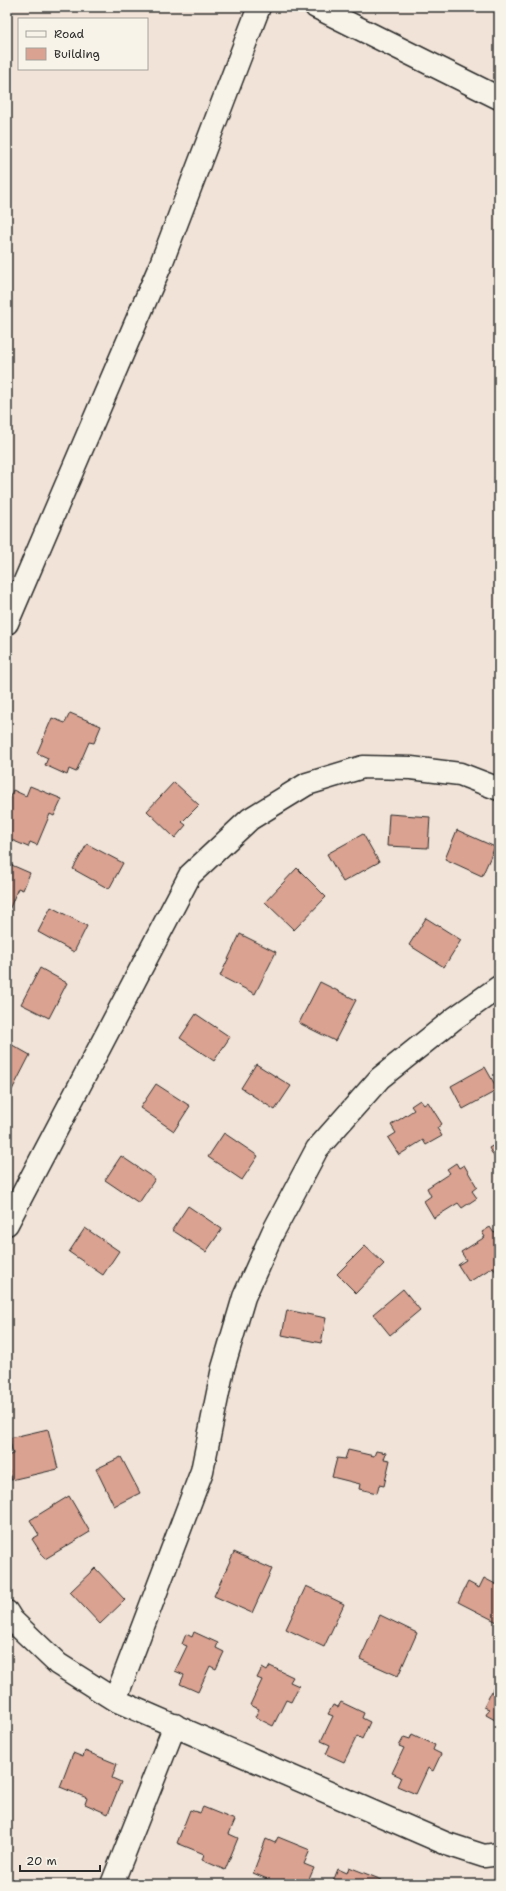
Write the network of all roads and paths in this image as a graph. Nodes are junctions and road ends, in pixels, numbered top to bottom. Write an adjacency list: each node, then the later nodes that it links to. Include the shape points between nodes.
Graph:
1 (259, 7): 4 (street, via 161,264)
2 (316, 7): 3 (street)
3 (499, 98)
4 (7, 623)
5 (499, 789): 7 (street, via 460,774 411,768 363,767 307,784 250,819 190,875)
6 (499, 987): 9 (street, via 455,1018 380,1078 317,1149 273,1232 244,1297 223,1368 202,1471)
7 (7, 1224)
8 (7, 1612): 9 (street, via 12,1620 58,1664)
9 (115, 1700): 10 (street)
10 (175, 1725): 11 (street, via 447,1844 484,1856); 12 (street)
11 (499, 1854)
12 (112, 1884)

